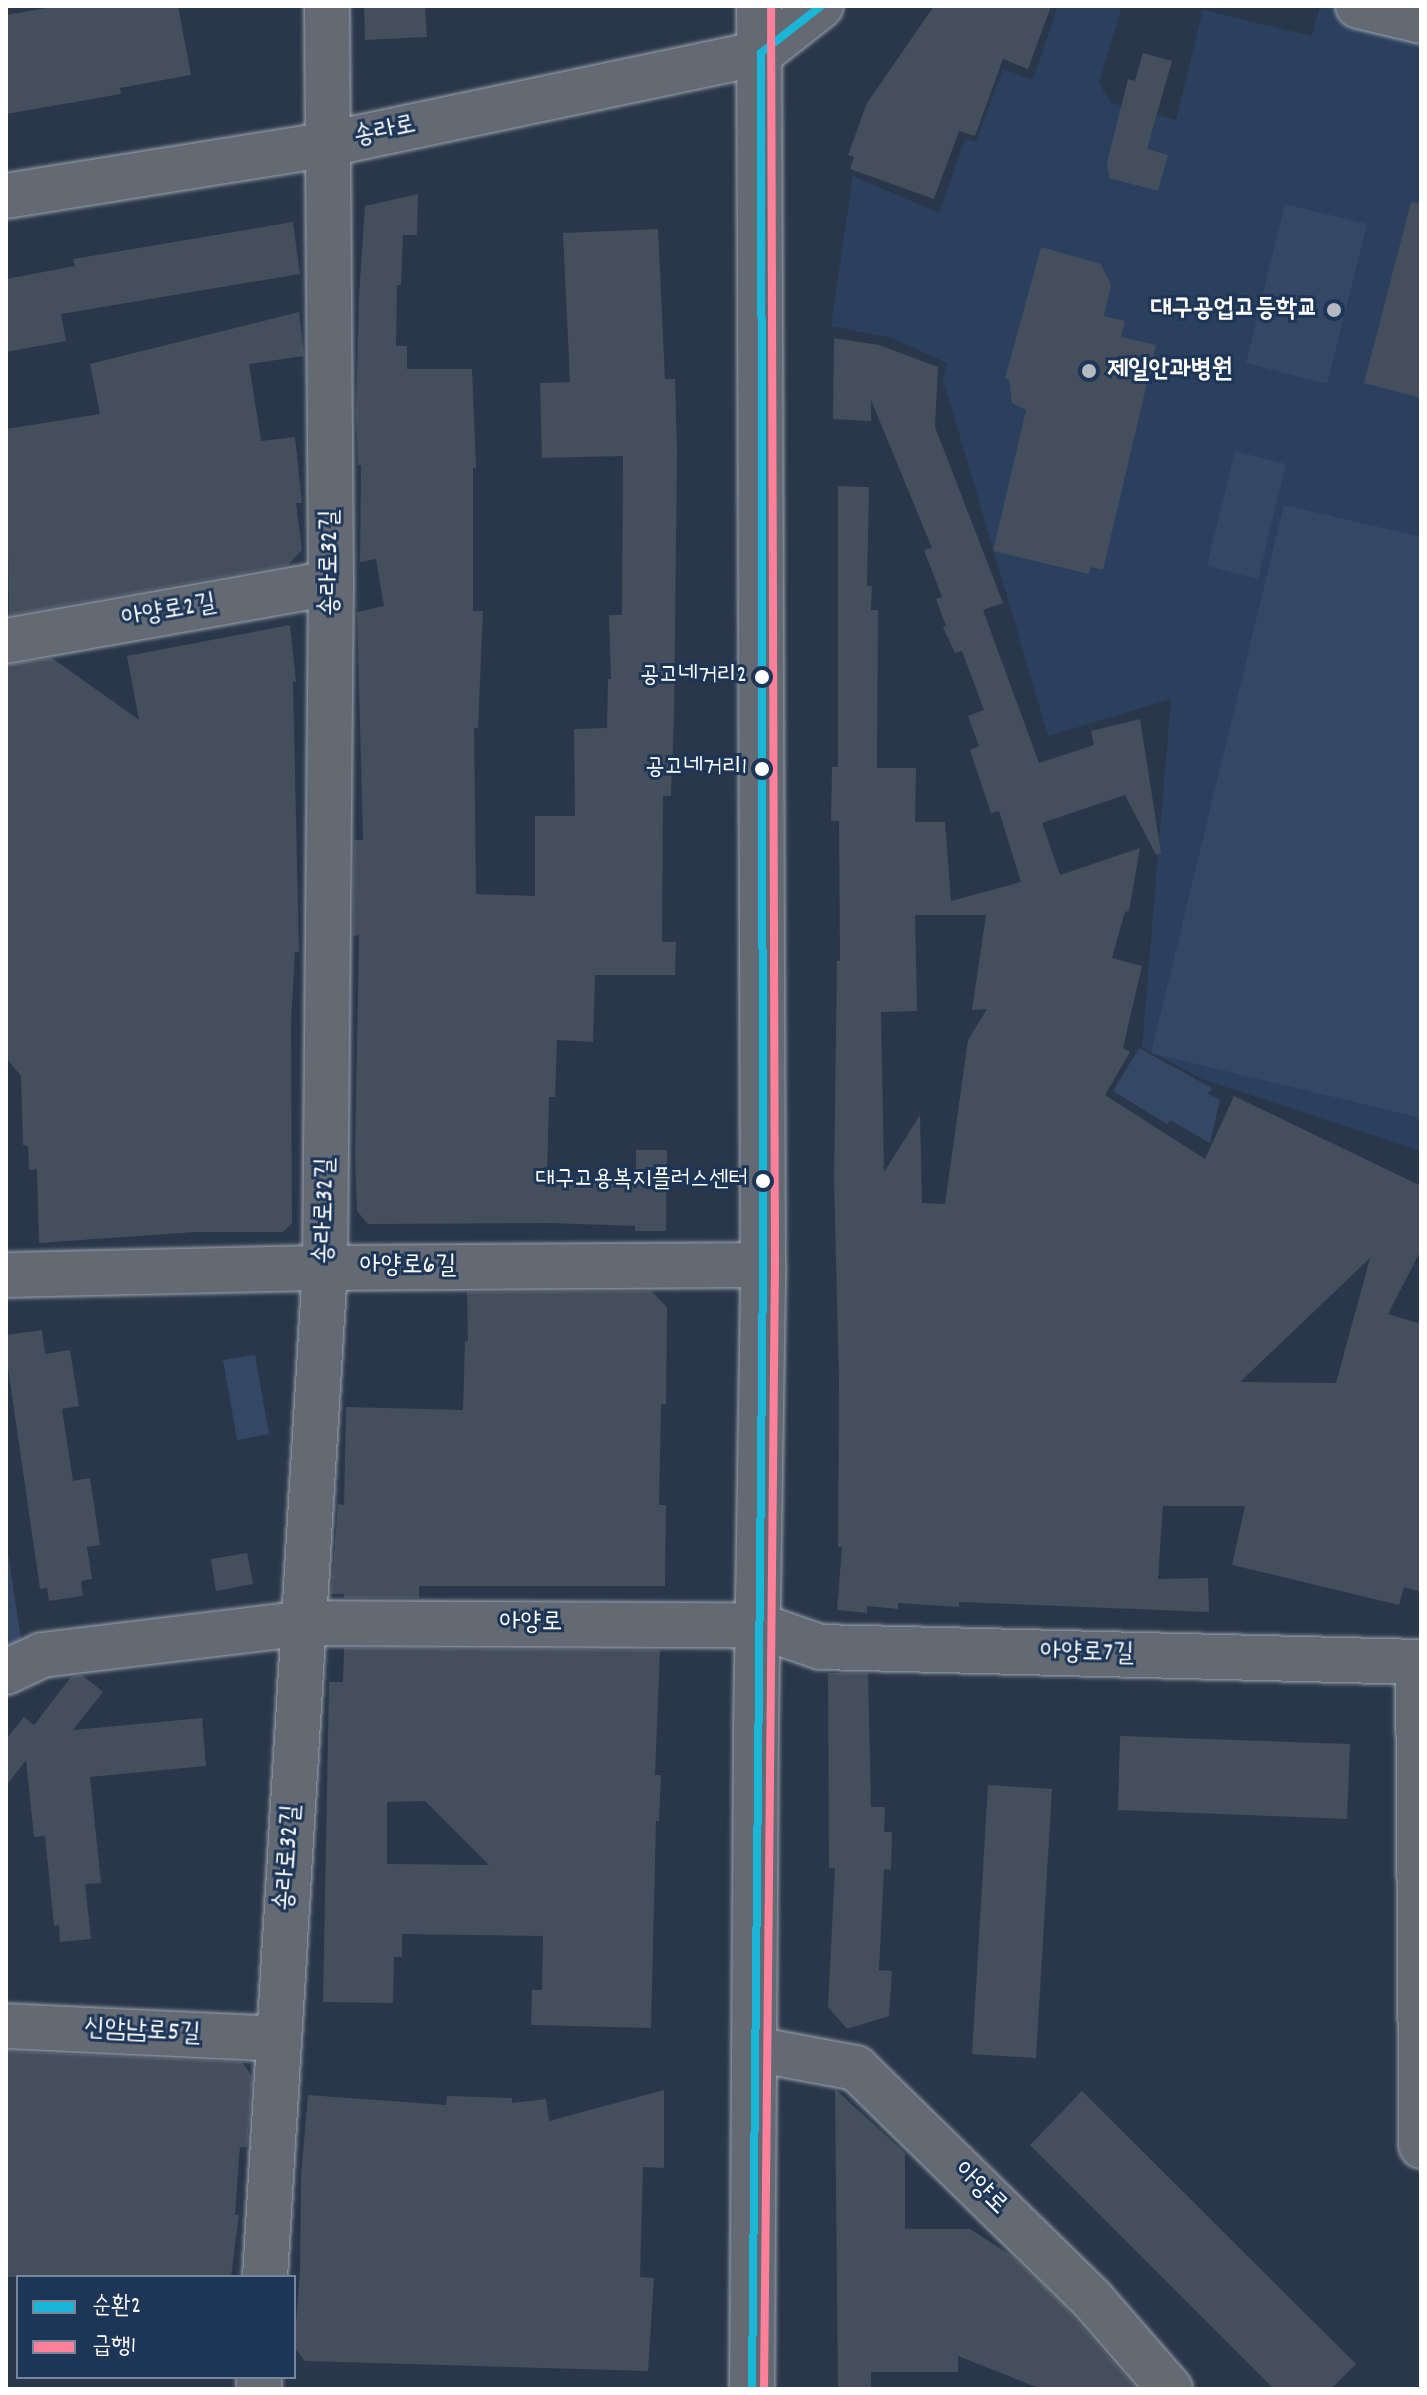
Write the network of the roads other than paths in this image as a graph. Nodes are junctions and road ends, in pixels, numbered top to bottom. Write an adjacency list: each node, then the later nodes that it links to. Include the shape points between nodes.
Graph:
1 (327, 6): 7 (street, 송라로32길)
2 (759, 6): 6 (street)
3 (821, 6): 6 (street)
4 (1358, 6): 5 (street)
5 (1421, 21)
6 (761, 53): 7 (street, 송라로); 11 (street)
7 (329, 144): 8 (street, 송라로); 9 (street, 송라로32길)
8 (6, 196)
9 (331, 583): 10 (street, 아양로2길); 12 (street, 송라로32길)
10 (6, 641)
11 (763, 1265): 12 (street, 아양로6길); 15 (street)
12 (325, 1268): 13 (street, 아양로6길); 14 (street, 송라로32길)
13 (6, 1275)
14 (305, 1623): 15 (street, 아양로); 17 (street, 아양로, via 42,1655); 19 (street, 송라로32길)
15 (757, 1625): 16 (street, 아양로7길, via 820,1647); 20 (street)
16 (1420, 1662): 21 (street)
17 (6, 1672)
18 (6, 2026): 19 (street, 신암남로5길)
19 (277, 2039): 22 (street, 송라로32길)
20 (754, 2049): 23 (street); 24 (street, 아양로, via 856,2068 1091,2298)
21 (1421, 2146)
22 (265, 2275)
23 (752, 2389)
24 (1170, 2389)

